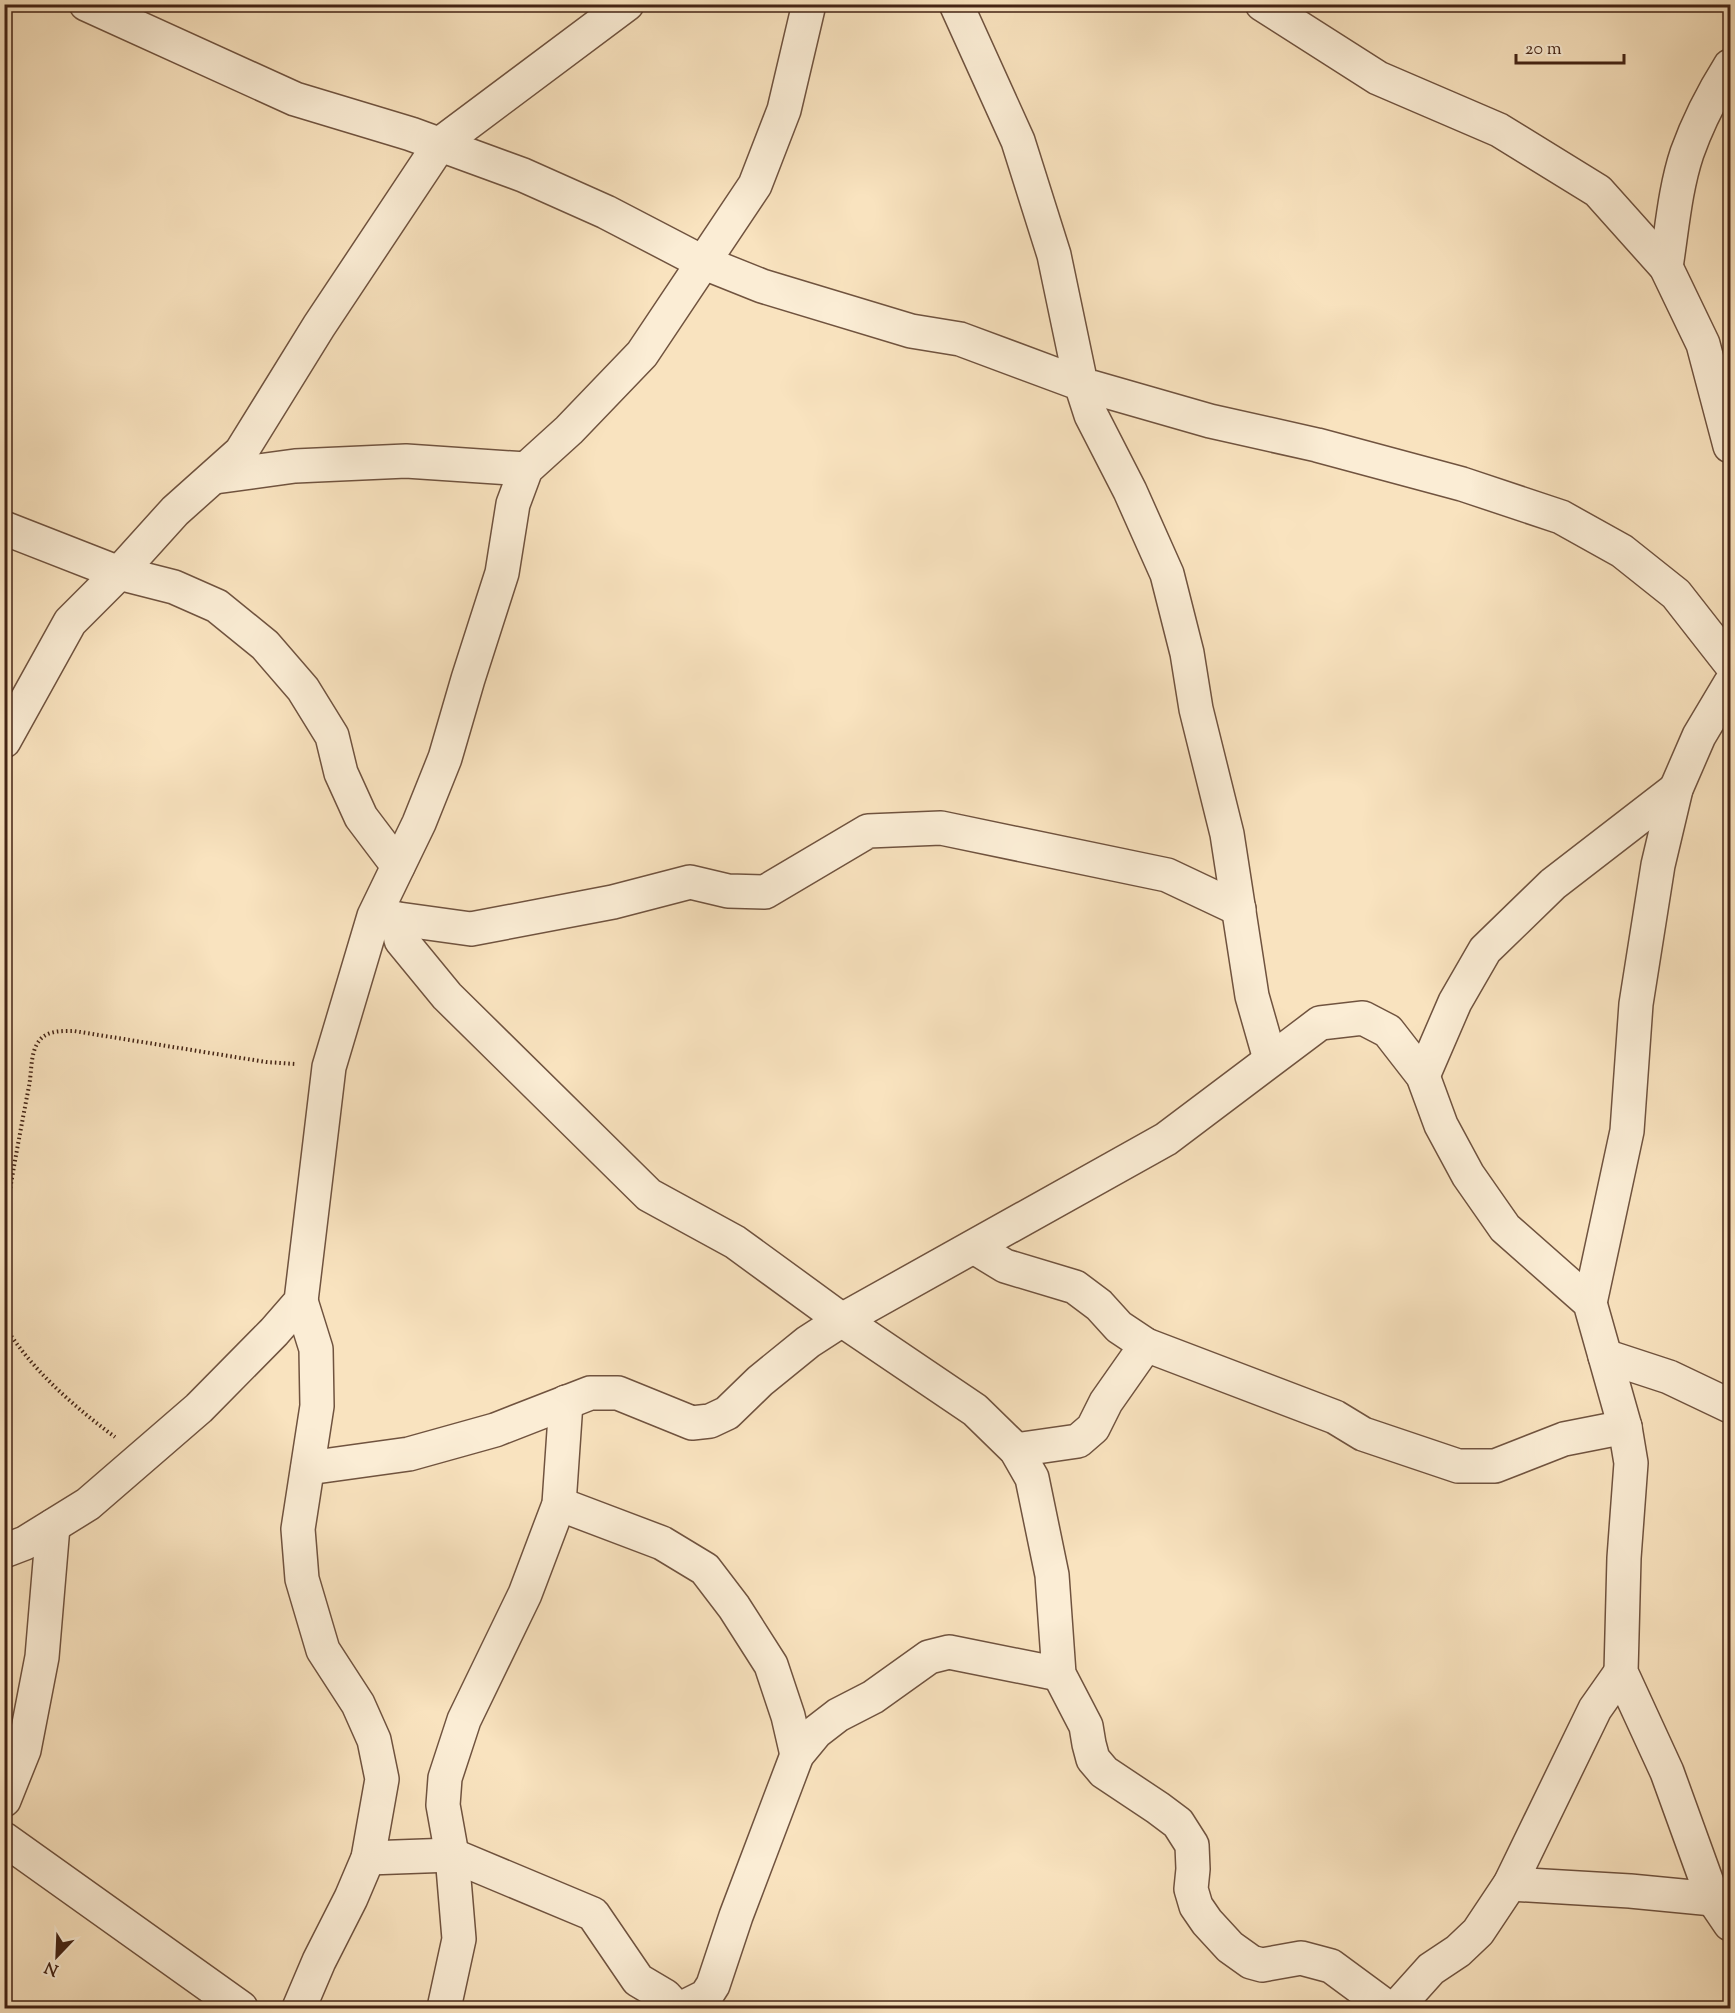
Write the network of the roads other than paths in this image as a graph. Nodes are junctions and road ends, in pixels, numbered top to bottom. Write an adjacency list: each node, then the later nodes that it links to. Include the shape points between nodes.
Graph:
1 (86, 4): 7 (street, via 295,99)
2 (627, 4): 7 (street)
3 (809, 4): 8 (street, via 784,110 755,184)
4 (956, 4): 11 (street, via 1018,141 1054,255)
5 (1262, 4): 9 (street, via 1378,78 1499,130 1598,191)
6 (1731, 66): 9 (street, via 1712,96 1687,154)
7 (440, 144): 8 (street, via 533,179); 14 (street, via 241,452)
8 (702, 262): 11 (street, via 837,310 911,331 960,339); 13 (street, via 642,354)
9 (1666, 267): 10 (street)
10 (1717, 350): 12 (street)
11 (1081, 384): 17 (street, via 1210,421 1462,484 1561,517 1622,551 1676,594); 22 (street, via 1091,415 1167,574 1227,834)
12 (1731, 446)
13 (526, 469): 14 (street, via 406,461 295,466); 21 (street, via 513,504 502,573 445,758)
14 (215, 477): 16 (street, via 175,511)
15 (4, 528): 16 (street)
16 (119, 573): 19 (street, via 70,622); 21 (street, via 174,587 217,606 265,645 303,689 332,736 341,773 361,817)
17 (1731, 663)
18 (1731, 684): 20 (street, via 1699,736)
19 (4, 741)
20 (1676, 789): 25 (street, via 1553,884 1485,950 1455,1002); 28 (street, via 1658,865 1637,992 1627,1131)
21 (398, 866): 23 (street)
22 (1239, 909): 23 (street, via 1167,875 941,828 868,831 765,892 728,891 690,882 613,902 471,929); 24 (street, via 1252,996)
23 (386, 917): 27 (street, via 329,1067); 29 (street, via 447,996 648,1195 735,1242)
24 (1270, 1059): 25 (street, via 1320,1023 1363,1018 1388,1031); 26 (street, via 1166,1139)
25 (1423, 1076): 28 (street, via 1441,1125 1468,1175 1506,1228)
26 (974, 1247): 29 (street); 30 (street, via 1005,1266 1075,1287 1119,1327)
27 (300, 1301): 36 (street, via 316,1349 317,1406); 38 (street, via 199,1408 88,1504)
28 (1590, 1303): 31 (street)
29 (842, 1320): 32 (street, via 808,1342 727,1413 710,1421 692,1423 618,1393 590,1393); 35 (street, via 975,1410)
30 (1146, 1345): 34 (street, via 1335,1417 1363,1434 1458,1466 1495,1466 1564,1439); 35 (street, via 1106,1401 1093,1428 1078,1442)
31 (1605, 1356): 33 (street, via 1669,1377); 34 (street)
32 (566, 1402): 36 (street, via 495,1430 409,1454); 37 (street)
33 (1731, 1406)
34 (1625, 1427): 40 (street, via 1631,1463)
35 (1016, 1450): 41 (street, via 1032,1478 1052,1575)
36 (308, 1468): 46 (street, via 298,1529 302,1579 323,1650 358,1704 374,1740 382,1779)
37 (559, 1504): 42 (street, via 662,1543 705,1569 771,1665); 45 (street, via 525,1594 464,1720 445,1778 443,1805)
38 (53, 1526): 39 (street); 43 (street, via 42,1657 24,1750)
39 (4, 1551)
40 (1621, 1672): 47 (street, via 1594,1709); 48 (street, via 1667,1772)
41 (1059, 1674): 42 (street, via 948,1652 929,1657 873,1697 838,1715 816,1732); 54 (street, via 1086,1726 1093,1759 1104,1772 1178,1823 1192,1845 1191,1889 1196,1906 1230,1947 1262,1965 1301,1958 1331,1966)
42 (797, 1755): 53 (street, via 713,1984 706,1996)
43 (4, 1800)
44 (4, 1839): 49 (street)
45 (452, 1856): 46 (street); 51 (street, via 459,1939); 52 (street, via 593,1914 638,1980 665,1996)
46 (368, 1858): 50 (street)
47 (1510, 1884): 48 (street, via 1630,1891); 55 (street, via 1478,1932 1431,1969)
48 (1722, 1912)
49 (241, 2008)
50 (299, 2008)
51 (444, 2008)
52 (676, 2008)
53 (682, 2008)
54 (1388, 2008)
55 (1396, 2008)

